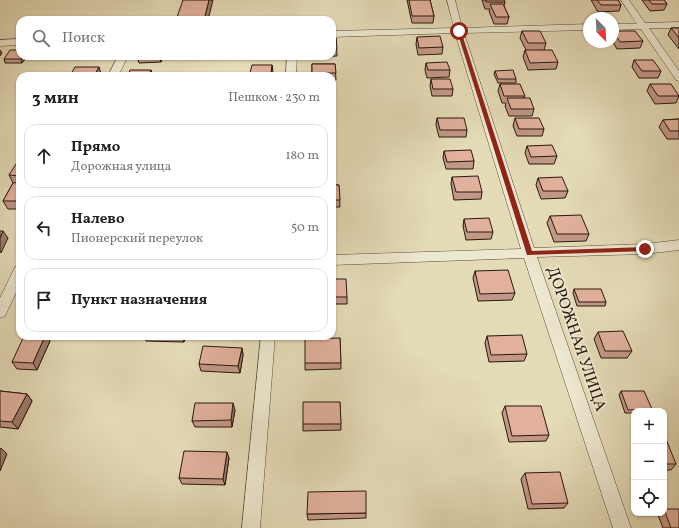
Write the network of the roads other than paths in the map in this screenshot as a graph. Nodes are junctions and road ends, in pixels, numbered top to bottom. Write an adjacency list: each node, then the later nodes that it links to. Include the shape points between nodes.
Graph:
1 (451, 0): 7 (street, ДОРОЖНАЯ УЛИЦА)
2 (625, 0): 4 (street)
3 (679, 25): 4 (street)
4 (642, 26): 6 (street); 15 (street)
5 (583, 27): 7 (street)
6 (619, 27)
7 (459, 31): 8 (street); 17 (street, ДОРОЖНАЯ УЛИЦА)
8 (336, 34)
9 (16, 42): 10 (street)
10 (0, 43)
11 (121, 60): 13 (street)
12 (292, 60): 14 (street)
13 (115, 72)
14 (291, 72)
15 (679, 78)
16 (679, 245): 17 (street, via 645,249)
17 (529, 253): 18 (street); 23 (street, ДОРОЖНАЯ УЛИЦА)
18 (336, 260)
19 (16, 278): 20 (street)
20 (2, 305)
21 (268, 340): 22 (street)
22 (251, 528)
23 (622, 528)

